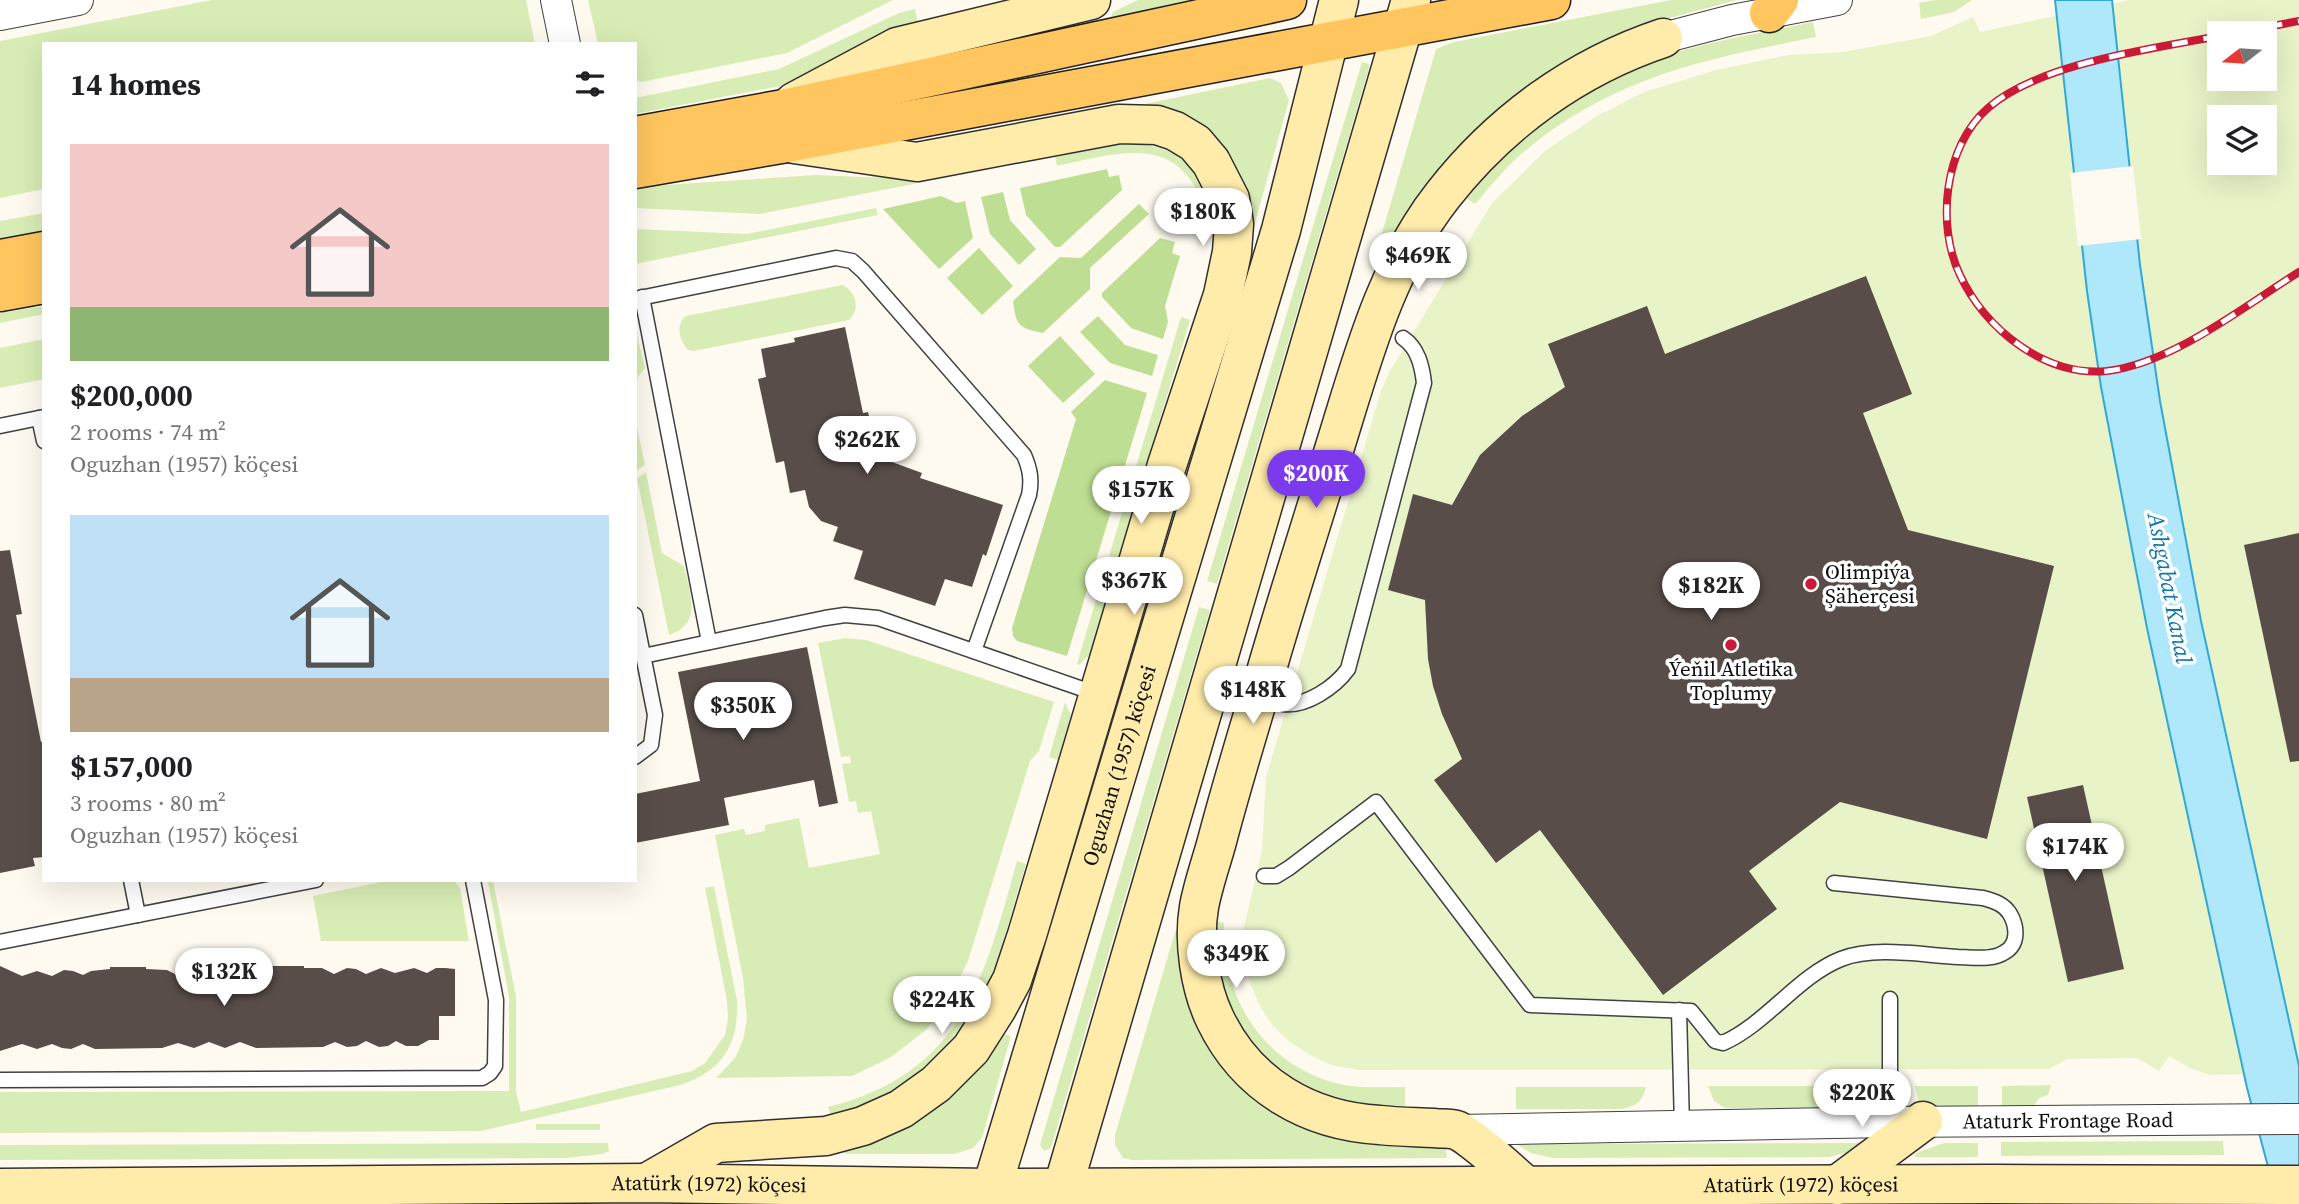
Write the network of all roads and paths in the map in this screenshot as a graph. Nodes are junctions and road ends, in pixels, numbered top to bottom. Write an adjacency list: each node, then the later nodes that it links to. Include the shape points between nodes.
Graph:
1 (78, 0): 8 (street)
2 (556, 0): 14 (street)
3 (1091, 0): 15 (main road, via 897,47)
4 (1287, 0): 15 (main road)
5 (1339, 0): 13 (main road, Oguzhan (1957) köçesi)
6 (1551, 0): 10 (main road)
7 (1837, 0): 9 (street)
8 (34, 4): 11 (street)
9 (1774, 6): 12 (street)
10 (1406, 14): 13 (main road); 28 (main road)
11 (0, 15)
12 (1663, 37): 26 (main road, via 1589,69 1534,104 1483,148 1442,195 1385,293)
13 (1328, 41): 15 (main road); 29 (main road, Oguzhan (1957) köçesi, via 1281,230)
14 (565, 42)
15 (783, 127): 16 (main road); 17 (main road); 27 (main road, via 917,162 1119,124 1157,125 1195,144 1211,162 1230,199 1232,252 1223,295)
16 (637, 136)
17 (637, 168)
18 (42, 251): 19 (main road)
19 (0, 260)
20 (42, 284): 21 (main road)
21 (0, 292)
22 (639, 298): 31 (lane); 32 (lane, via 836,258 852,261 863,271 1028,465 1029,495)
23 (1403, 338): 36 (lane, via 1413,347 1423,383 1348,669 1334,684 1302,703)
24 (41, 418): 25 (lane)
25 (0, 426)
26 (1333, 455): 28 (main road); 39 (main road)
27 (1167, 466): 29 (main road); 35 (main road)
28 (1259, 520): 34 (main road)
29 (1174, 585): 38 (main road, Oguzhan (1957) köçesi)
30 (637, 625): 33 (lane)
31 (709, 642): 32 (lane, via 860,615); 33 (lane)
32 (974, 651): 35 (lane)
33 (643, 656): 37 (lane, via 656,715 651,745)
34 (1217, 662): 39 (main road); 61 (main road)
35 (1098, 695): 40 (main road)
36 (1283, 704)
37 (637, 756)
38 (1122, 759): 40 (main road); 62 (main road, Oguzhan (1957) köçesi)
39 (1229, 796): 55 (main road, via 1199,908 1198,934 1206,995 1226,1038 1264,1082 1304,1109 1375,1125)
40 (1058, 831): 56 (main road, via 1012,980 971,1049 936,1084 863,1126 827,1136 716,1143)
41 (1264, 876): 50 (lane, via 1276,876 1289,868 1376,802 1530,1005)
42 (131, 882): 47 (lane)
43 (297, 882): 46 (lane)
44 (472, 882): 51 (lane, via 496,1000 495,1066 482,1078)
45 (1834, 883): 50 (lane, via 1998,902 2014,922 2013,944 2006,952 1982,958 1872,953 1847,957 1826,967 1723,1043 1715,1041 1691,1012)
46 (248, 887): 47 (lane)
47 (138, 915): 48 (lane)
48 (0, 943)
49 (1890, 999): 53 (lane)
50 (1679, 1010): 54 (lane)
51 (0, 1080)
52 (2299, 1119): 53 (street, Ataturk Frontage Road)
53 (1907, 1121): 54 (street, Ataturk Frontage Road); 57 (main road)
54 (1682, 1126): 55 (street, Ataturk Frontage Road)
55 (1459, 1130): 59 (main road)
56 (646, 1183): 60 (main road, Atatürk (1972) köçesi); 62 (main road, Atatürk (1972) köçesi)
57 (1837, 1185): 58 (main road, Atatürk (1972) köçesi); 59 (main road, Atatürk (1972) köçesi)
58 (2299, 1185)
59 (1527, 1187): 61 (main road, Atatürk (1972) köçesi)
60 (0, 1188)
61 (1061, 1195): 62 (main road, Atatürk (1972) köçesi)
62 (989, 1196)

